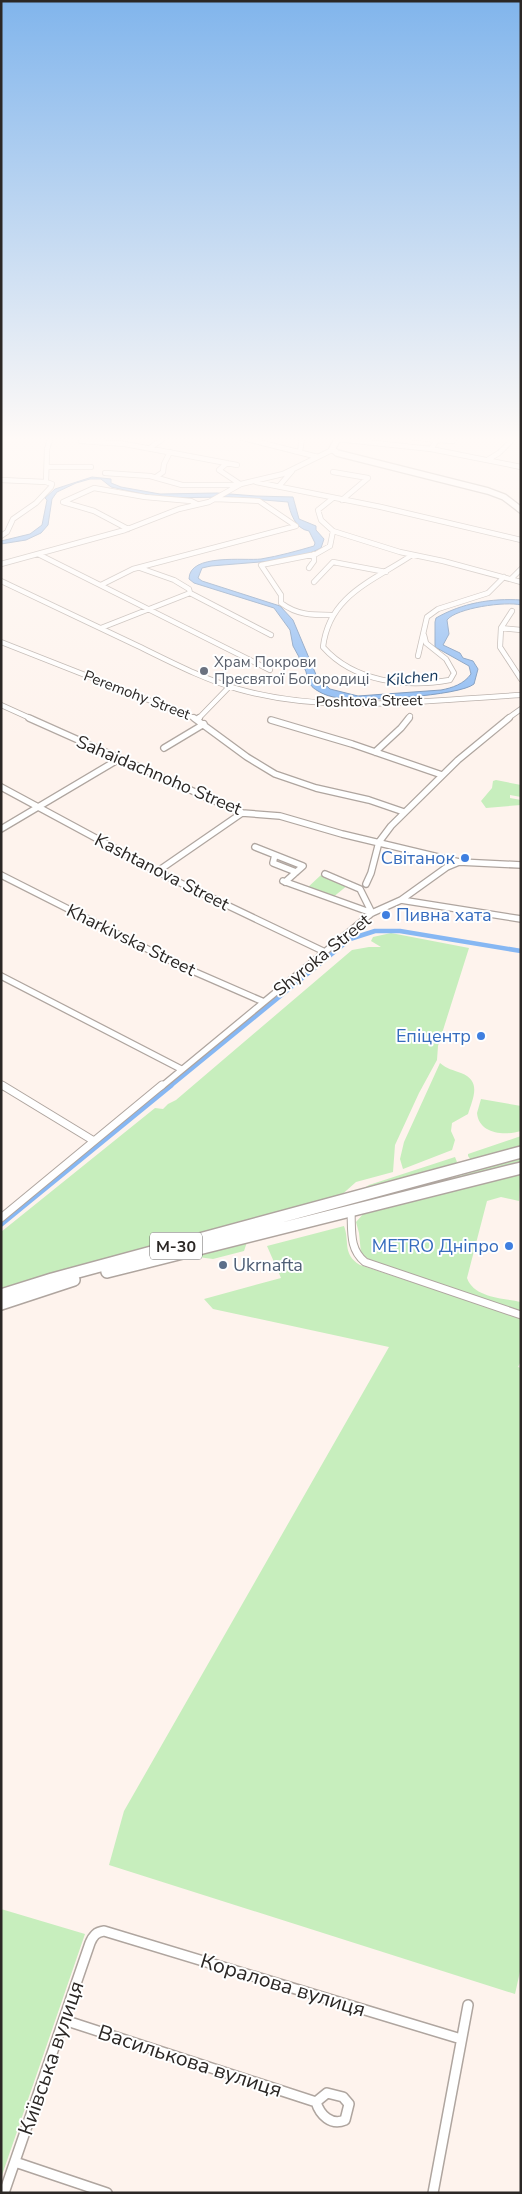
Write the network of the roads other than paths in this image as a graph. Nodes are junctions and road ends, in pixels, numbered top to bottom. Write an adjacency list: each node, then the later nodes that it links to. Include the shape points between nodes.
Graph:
1 (91, 539): 5 (street)
2 (246, 539): 9 (street)
3 (331, 539): 6 (street, via 330,546)
4 (358, 539): 7 (street)
5 (38, 554): 8 (street); 18 (street)
6 (314, 554): 10 (street); 22 (street, via 261,565 281,595 281,602 289,610 299,614)
7 (412, 555): 12 (street); 13 (street)
8 (1, 564)
9 (140, 568): 18 (street); 19 (street, via 180,582)
10 (309, 568)
11 (521, 569): 14 (street)
12 (386, 572): 16 (street, via 333,562); 22 (street, via 350,594)
13 (504, 577): 14 (street); 27 (street, via 488,593 434,611 425,620)
14 (510, 579): 17 (street)
15 (1, 581): 23 (street, Poshtova Street)
16 (314, 582)
17 (521, 582)
18 (101, 585): 20 (street)
19 (190, 594): 20 (street); 26 (street)
20 (149, 608): 23 (street); 30 (street)
21 (512, 610): 24 (street)
22 (331, 614): 27 (street, via 322,643 326,652 344,666 395,682 423,685 452,679 454,673 449,663 426,643)
23 (100, 628): 32 (street, Poshtova Street)
24 (501, 628): 25 (street); 31 (street, via 500,647)
25 (521, 630)
26 (271, 635)
27 (424, 635): 29 (street)
28 (1, 642): 37 (street, Peremohy Street)
29 (418, 656)
30 (270, 670)
31 (521, 679)
32 (229, 687): 33 (street, Poshtova Street, via 318,703); 37 (street)
33 (521, 695)
34 (1, 705): 42 (street, Sahaidachnoho Street)
35 (521, 709): 43 (street, via 483,736)
36 (410, 716): 41 (street)
37 (198, 719): 39 (street, Peremohy Street)
38 (271, 720): 41 (street)
39 (204, 724): 40 (street); 46 (street, Peremohy Street, via 275,774)
40 (164, 748)
41 (375, 752): 43 (street)
42 (119, 759): 45 (street); 47 (street, Sahaidachnoho Street)
43 (442, 775): 46 (street)
44 (1, 787): 45 (street, Kashtanova Street)
45 (39, 808): 48 (street); 53 (street, Kashtanova Street)
46 (404, 812): 49 (street)
47 (242, 813): 49 (street, Sahaidachnoho Street, via 280,816); 53 (street)
48 (1, 829)
49 (380, 843): 51 (street); 56 (street)
50 (255, 847): 58 (street, via 275,855 273,863 296,872 284,881)
51 (459, 862): 52 (street); 57 (street, Shyroka Street)
52 (521, 865)
53 (158, 872): 60 (street, Kashtanova Street)
54 (325, 874): 58 (street, via 360,889)
55 (1, 875): 62 (street, Kharkivska Street, via 108,930)
56 (366, 884)
57 (401, 900): 58 (street, Shyroka Street); 59 (street)
58 (372, 913): 60 (street, Shyroka Street)
59 (521, 920)
60 (325, 952): 62 (street, Shyroka Street)
61 (1, 976): 63 (street)
62 (264, 1002): 63 (street, Shyroka Street)
63 (181, 1069): 65 (street, Shyroka Street)
64 (1, 1085): 65 (street)
65 (94, 1141): 70 (street, Shyroka Street)
66 (521, 1152): 68 (highway, М-30)
67 (521, 1168): 69 (highway, М-30)
68 (352, 1200): 69 (highway); 71 (highway, М-30)
69 (351, 1212): 72 (highway, М-30, via 82,1278); 73 (street, via 354,1250 365,1262)
70 (1, 1218)
71 (1, 1295)
72 (1, 1304)
73 (521, 1316)
74 (104, 1930): 76 (street, Київська вулиця, via 93,1935); 77 (street, Коралова вулиця)
75 (468, 2005): 77 (street)
76 (64, 2020): 78 (street, Василькова вулиця); 79 (street, Київська вулиця)
77 (461, 2038): 82 (street)
78 (316, 2102)
79 (15, 2162): 80 (street, Київська вулиця); 81 (street)
80 (4, 2193)
81 (106, 2193)
82 (433, 2193)

